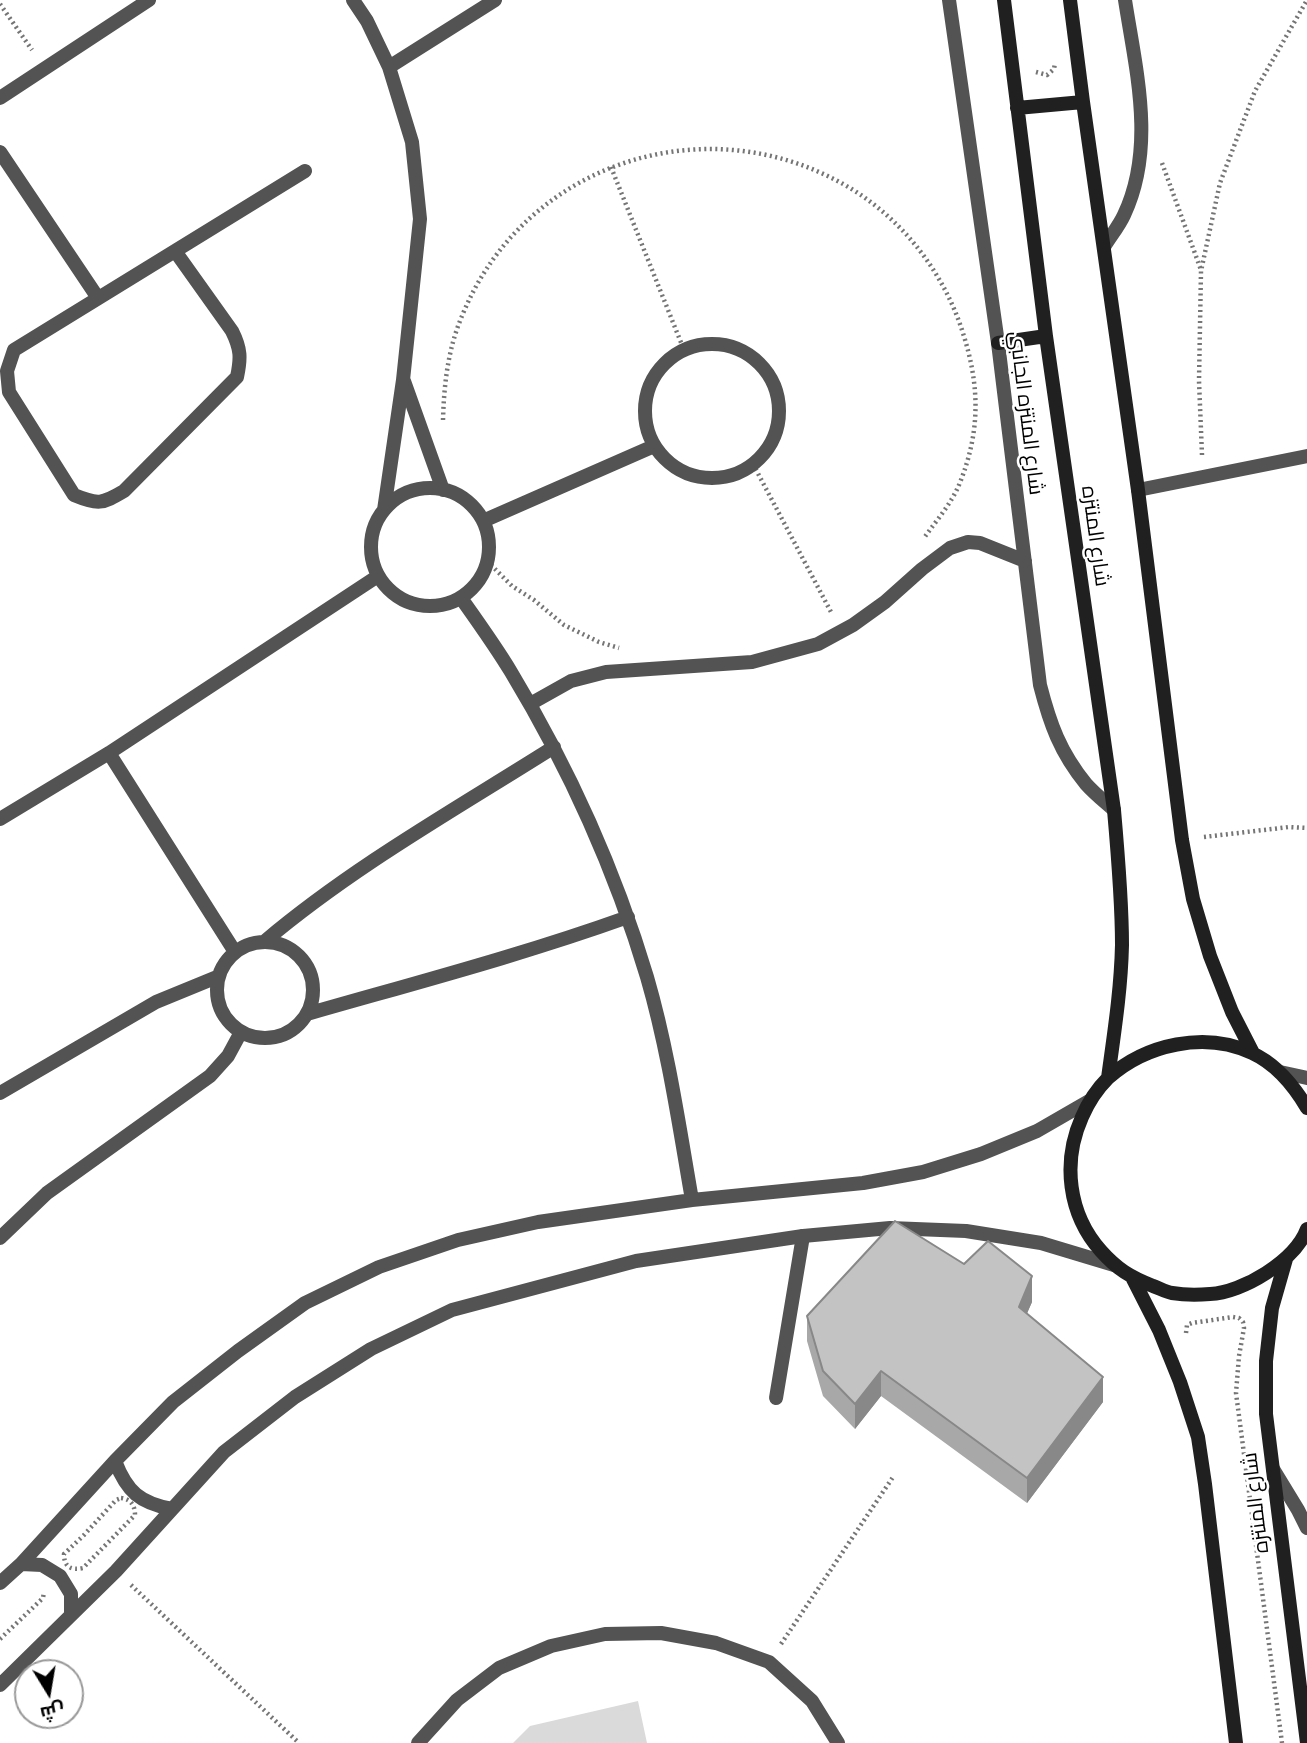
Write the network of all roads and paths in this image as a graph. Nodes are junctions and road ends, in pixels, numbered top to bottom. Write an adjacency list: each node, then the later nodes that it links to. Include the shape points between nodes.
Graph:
1 (149, 0): 13 (street)
2 (353, 0): 12 (street)
3 (495, 0): 12 (street)
4 (949, 0): 26 (street, شارع المنتزه الجانبي)
5 (1004, 0): 16 (street, شارع المنتزه)
6 (1070, 0): 15 (street)
7 (1125, 0): 21 (street, via 1142,105 1142,146 1124,216)
8 (1307, 0): 23 (path, via 1255,91 1220,183)
9 (0, 4): 13 (path)
10 (1055, 60): 11 (path, via 1047,75 1037,74)
11 (1032, 66)
12 (389, 67): 28 (street, via 412,142 420,219)
13 (45, 68): 14 (street)
14 (0, 98)
15 (1083, 102): 16 (street); 21 (street)
16 (1017, 108): 25 (street, شارع المنتزه)
17 (0, 152): 24 (street)
18 (1160, 156): 23 (path)
19 (611, 167): 27 (path); 29 (path, via 548,203 497,253 461,317 448,363); 38 (path, via 685,149 761,153 798,163 865,197 920,250 941,281 969,351 976,424 958,487)
20 (305, 171): 22 (street)
21 (1104, 247): 35 (street)
22 (175, 251): 24 (street); 24 (street, via 232,331 239,346 237,377 124,491 91,502 74,495 9,392 7,371 14,350)
23 (1201, 271): 33 (path)
24 (98, 298)
25 (1046, 336): 26 (street); 48 (street, شارع المنتزه)
26 (998, 343): 40 (street, شارع المنتزه الجانبي)
27 (684, 350): 30 (street, via 661,367 647,391 645,419); 32 (street, via 711,343 739,349 762,365 776,388 780,416 772,443)
28 (403, 380): 34 (street); 36 (street)
29 (443, 423)
30 (654, 446): 32 (street, via 674,466 700,477 728,477); 37 (street)
31 (1307, 456): 33 (street)
32 (753, 464): 43 (path, via 831,613)
33 (1203, 477): 35 (street)
34 (443, 490): 36 (street, via 421,489 401,496); 37 (street, via 471,505)
35 (1138, 490): 51 (street)
36 (384, 510): 41 (street, via 371,542)
37 (483, 521): 39 (street, via 488,534)
38 (920, 545)
39 (487, 561): 42 (street, via 478,581); 44 (path, via 564,625)
40 (1025, 561): 45 (street, via 968,542 950,548 864,618 818,644 752,662 606,672 571,681); 48 (street, شارع المنتزه الجانبي, via 1040,685 1050,721 1065,755 1087,785)
41 (378, 576): 42 (street, via 394,594 415,604 440,605); 47 (street)
42 (461, 598): 45 (street)
43 (842, 605)
44 (621, 649)
45 (530, 704): 46 (street)
46 (554, 747): 52 (street); 53 (street, via 366,865)
47 (109, 753): 49 (street); 54 (street)
48 (1114, 810): 61 (street, شارع المنتزه, via 1122,945)
49 (0, 819)
50 (1307, 828): 51 (path)
51 (1182, 840): 58 (street, via 1210,956)
52 (628, 917): 56 (street, via 504,959); 65 (street, via 663,1041)
53 (265, 941): 54 (street); 56 (street, via 282,944 307,965 313,998)
54 (234, 952): 55 (street)
55 (217, 977): 57 (street, via 220,1009); 62 (street, via 156,1002)
56 (307, 1014): 57 (street, via 285,1034 270,1038)
57 (241, 1032): 68 (street, via 210,1076 47,1193)
58 (1253, 1053): 59 (street); 61 (street, via 1212,1043 1188,1043 1155,1049)
59 (1280, 1072): 60 (street); 64 (street)
60 (1307, 1078)
61 (1108, 1079): 63 (street)
62 (0, 1093)
63 (1089, 1101): 65 (street, via 1037,1131 923,1172 863,1183); 70 (street, via 1074,1134 1069,1170 1075,1206 1090,1238)
64 (1307, 1108)
65 (692, 1200): 74 (street, via 538,1222 458,1240 379,1267 305,1303 238,1351 173,1402)
66 (1306, 1233): 69 (street)
67 (803, 1236): 70 (street, via 890,1228 966,1231 1041,1243); 73 (street); 77 (street, via 636,1261 452,1310 371,1349 295,1397 224,1452)
68 (0, 1237)
69 (1286, 1259): 71 (street, via 1252,1283 1213,1294 1172,1293); 75 (street, شارع المنتزه, via 1272,1308 1266,1361)
70 (1114, 1265): 71 (street)
71 (1133, 1279): 91 (street, via 1159,1330 1198,1437)
72 (1244, 1328): 92 (path, via 1236,1393)
73 (776, 1398)
74 (115, 1461): 77 (street, via 122,1480 135,1495); 80 (street)
75 (1271, 1466): 78 (street); 93 (street, شارع المنتزه)
76 (893, 1476): 86 (path)
77 (172, 1509): 81 (street)
78 (1307, 1528)
79 (64, 1554): 79 (path, via 68,1568 82,1568 135,1515 135,1508 126,1499 116,1500)
80 (21, 1564): 82 (street); 84 (street, via 42,1565 60,1576 71,1594)
81 (116, 1571): 84 (street); 88 (path)
82 (0, 1583)
83 (45, 1588): 85 (path, via 43,1598)
84 (71, 1615): 87 (street)
85 (0, 1639)
86 (769, 1662): 89 (street, via 716,1643 661,1633 605,1634 551,1646 499,1668 457,1700); 90 (street, via 812,1701)
87 (0, 1685)
88 (299, 1743)
89 (418, 1743)
90 (838, 1743)
91 (1236, 1743)
92 (1282, 1743)
93 (1307, 1743)

